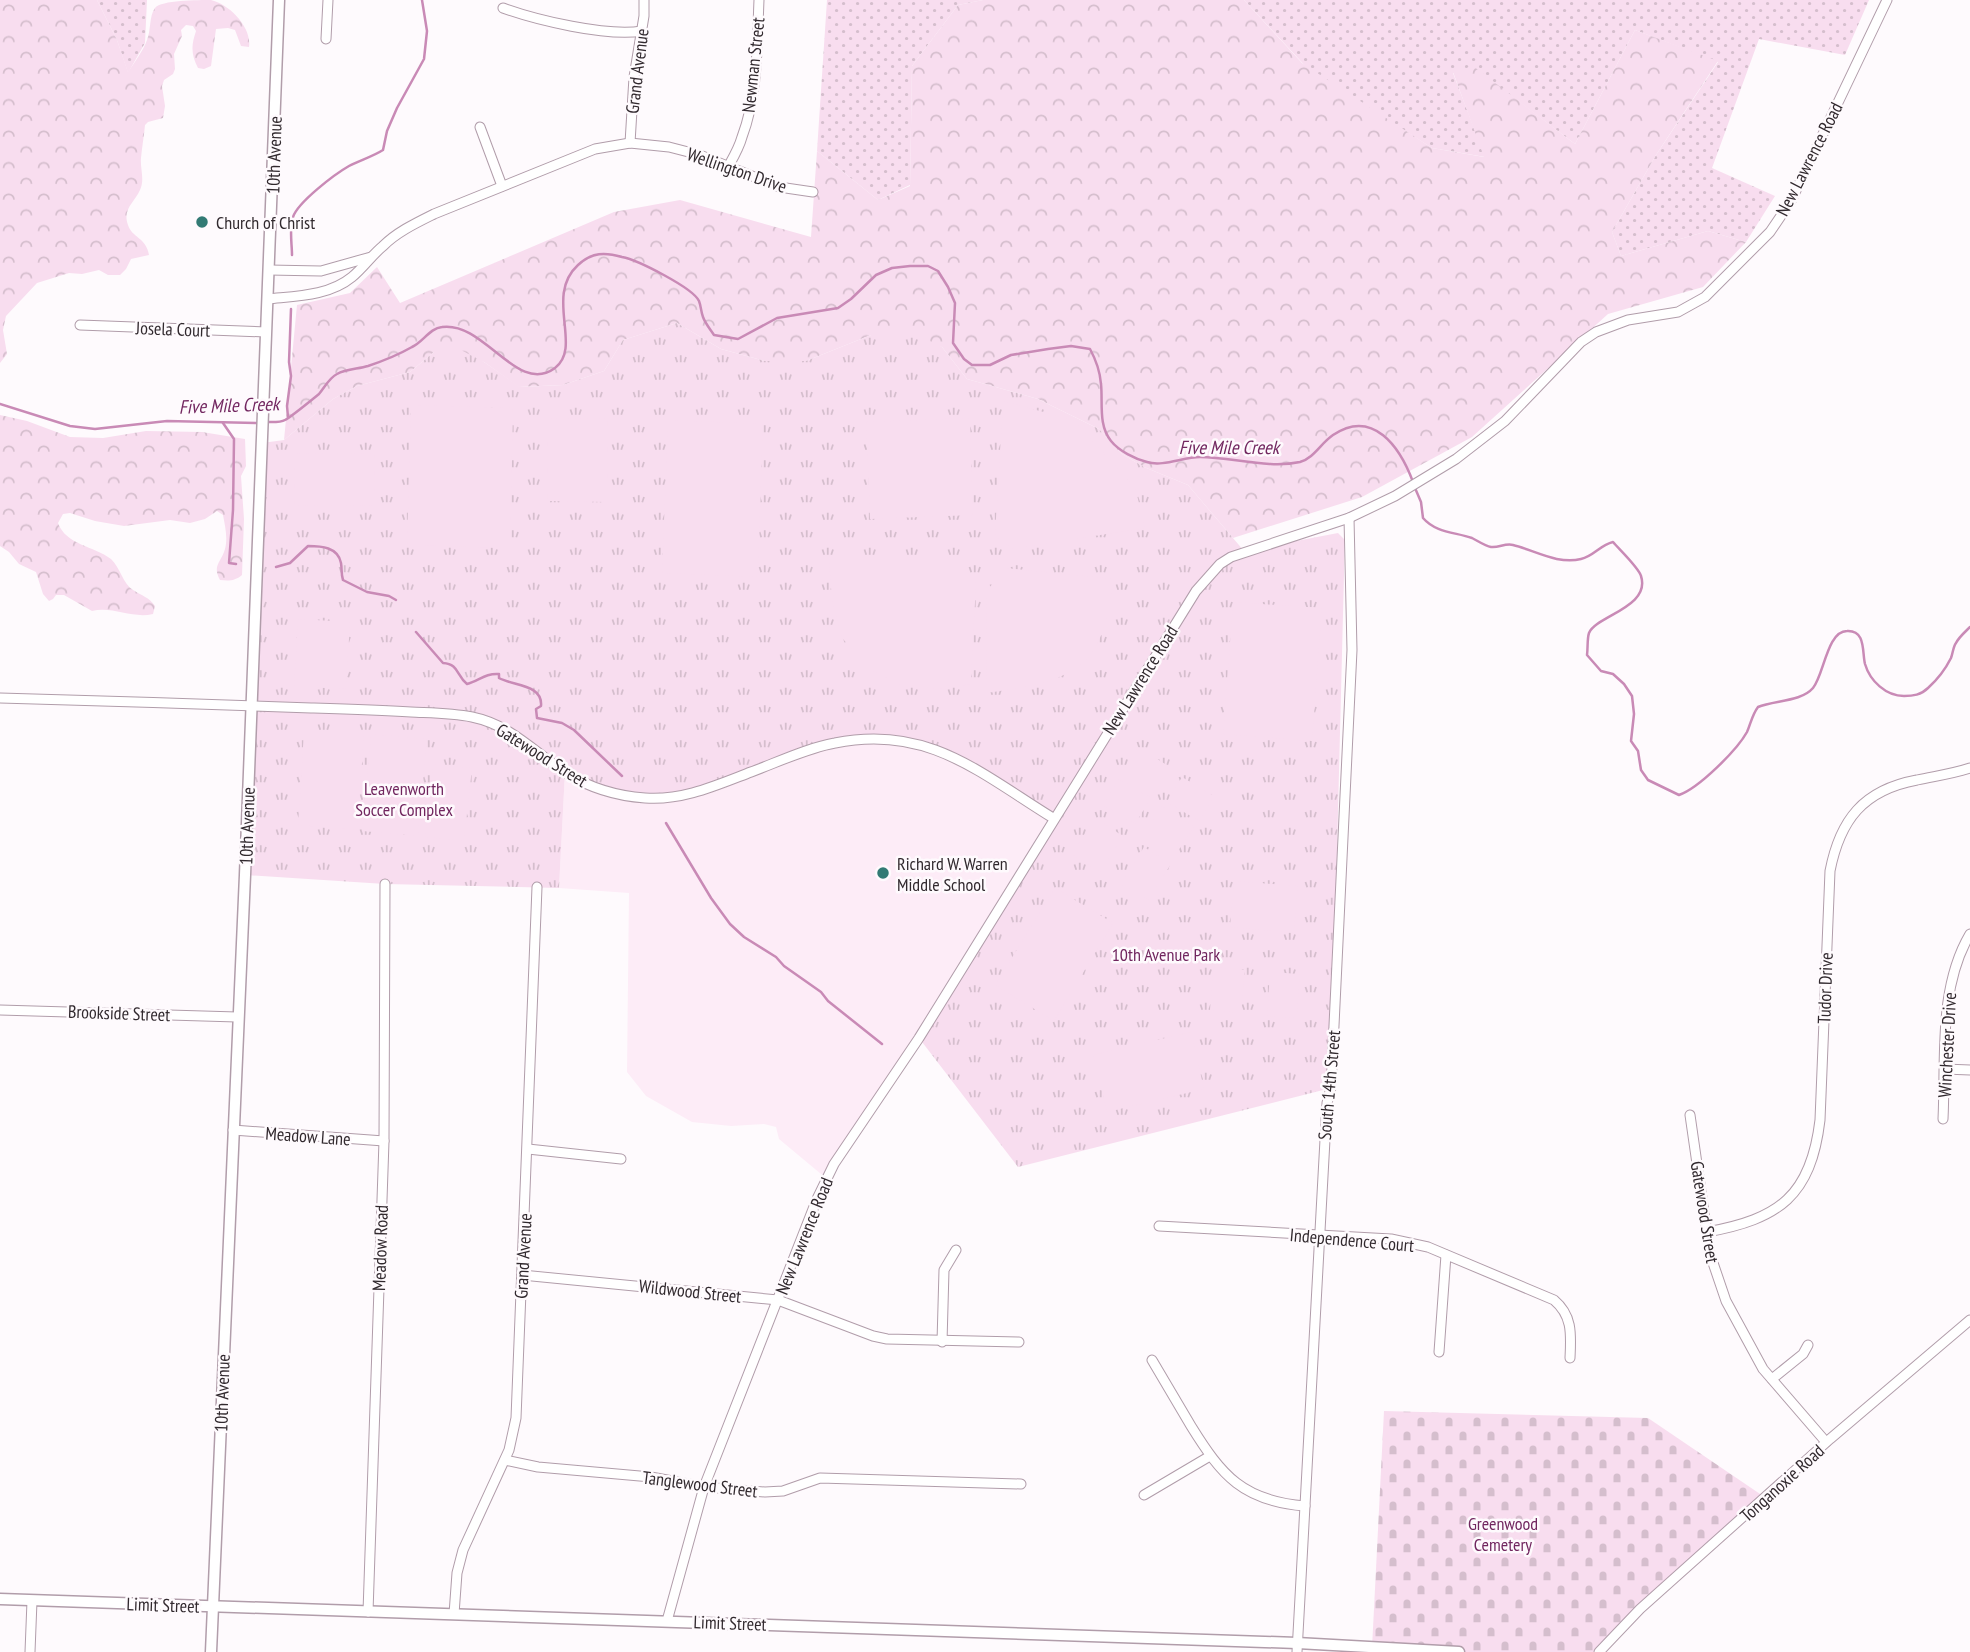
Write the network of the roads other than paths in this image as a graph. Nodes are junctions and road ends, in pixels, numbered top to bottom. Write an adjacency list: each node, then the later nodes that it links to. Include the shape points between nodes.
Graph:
1 (279, 0): 15 (street, 10th Avenue)
2 (328, 0): 8 (street)
3 (644, 0): 7 (street, Grand Avenue)
4 (759, 0): 11 (street, Newman Street, via 751,106)
5 (1887, 0): 19 (street, New Lawrence Road, via 1796,193 1770,232 1705,298 1663,316 1612,325 1581,342 1505,421 1395,496)
6 (503, 8): 7 (street, via 579,27)
7 (642, 31): 10 (street, Grand Avenue)
8 (326, 39)
9 (480, 127): 12 (street)
10 (630, 143): 11 (street, Wellington Drive, via 669,147); 12 (street, Wellington Drive, via 595,149)
11 (728, 167): 13 (street, Wellington Drive, via 779,187)
12 (502, 186): 14 (street, Wellington Drive, via 411,225)
13 (813, 192)
14 (373, 256): 15 (street, Wellington Drive, via 321,271); 16 (street, Wellington Drive, via 352,278 335,287)
15 (268, 270): 16 (street, 10th Avenue)
16 (268, 299): 18 (street, 10th Avenue)
17 (80, 325): 18 (street, Josela Court)
18 (266, 332): 21 (street, 10th Avenue)
19 (1349, 518): 23 (street, New Lawrence Road, via 1244,551 1220,564 1196,591); 39 (street, South 14th Street, via 1352,663)
20 (0, 698): 21 (street, Gatewood Street)
21 (251, 706): 23 (street, Gatewood Street, via 471,717 516,734 590,786 648,798 676,798 832,743 906,740 962,761); 28 (street, 10th Avenue)
22 (1970, 768): 38 (street, Tudor Drive, via 1882,791 1855,810 1844,826 1830,871 1816,1151 1805,1178 1773,1212)
23 (1053, 818): 43 (street, New Lawrence Road, via 919,1038 834,1164)
24 (385, 884): 34 (street, Meadow Road)
25 (537, 887): 35 (street, Grand Avenue)
26 (1970, 934): 29 (street, Winchester Drive, via 1948,991)
27 (0, 1010): 28 (street, Brookside Street)
28 (237, 1017): 33 (street, 10th Avenue)
29 (1945, 1069): 30 (street); 32 (street, Winchester Drive)
30 (1970, 1070)
31 (1690, 1115): 38 (street, Gatewood Street)
32 (1943, 1119)
33 (233, 1130): 34 (street, Meadow Lane); 61 (street, 10th Avenue)
34 (384, 1141): 62 (street, Meadow Road)
35 (528, 1149): 36 (street); 42 (street, Grand Avenue)
36 (621, 1158)
37 (1159, 1226): 39 (street, Independence Court)
38 (1707, 1232): 51 (street, Gatewood Street, via 1726,1301)
39 (1319, 1236): 41 (street, Independence Court, via 1410,1242); 58 (street, South 14th Street)
40 (956, 1250): 45 (street, via 944,1270)
41 (1446, 1255): 48 (street); 49 (street, Independence Court, via 1554,1300 1570,1323)
42 (522, 1275): 43 (street, Wildwood Street); 54 (street, Grand Avenue, via 516,1419)
43 (778, 1300): 45 (street, Wildwood Street, via 873,1336); 56 (street, New Lawrence Road)
44 (1970, 1320): 52 (street, Tonganoxie Road)
45 (942, 1342): 46 (street, Wildwood Street)
46 (1019, 1342)
47 (1808, 1345): 51 (street)
48 (1439, 1352)
49 (1570, 1358)
50 (1152, 1360): 53 (street)
51 (1772, 1379): 52 (street, Gatewood Street)
52 (1826, 1442): 70 (street, Tonganoxie Road, via 1640,1609)
53 (1210, 1456): 57 (street); 58 (street, via 1249,1491 1283,1504)
54 (505, 1460): 56 (street, Tanglewood Street); 63 (street, Grand Avenue, via 463,1550)
55 (1021, 1484): 56 (street, Tanglewood Street, via 820,1478 783,1491)
56 (704, 1487): 64 (street, New Lawrence Road)
57 (1144, 1495)
58 (1305, 1506): 65 (street, South 14th Street)
59 (0, 1599): 60 (street, Limit Street)
60 (32, 1601): 61 (street, Limit Street); 66 (street)
61 (213, 1606): 62 (street, Limit Street); 67 (street, 10th Avenue)
62 (368, 1612): 63 (street, Limit Street)
63 (454, 1614): 64 (street, Limit Street)
64 (667, 1621): 65 (street, Limit Street)
65 (1297, 1648): 68 (street, Limit Street)
66 (30, 1652)
67 (211, 1652)
68 (1434, 1652): 69 (street, Limit Street)
69 (1460, 1652)
70 (1600, 1652)

